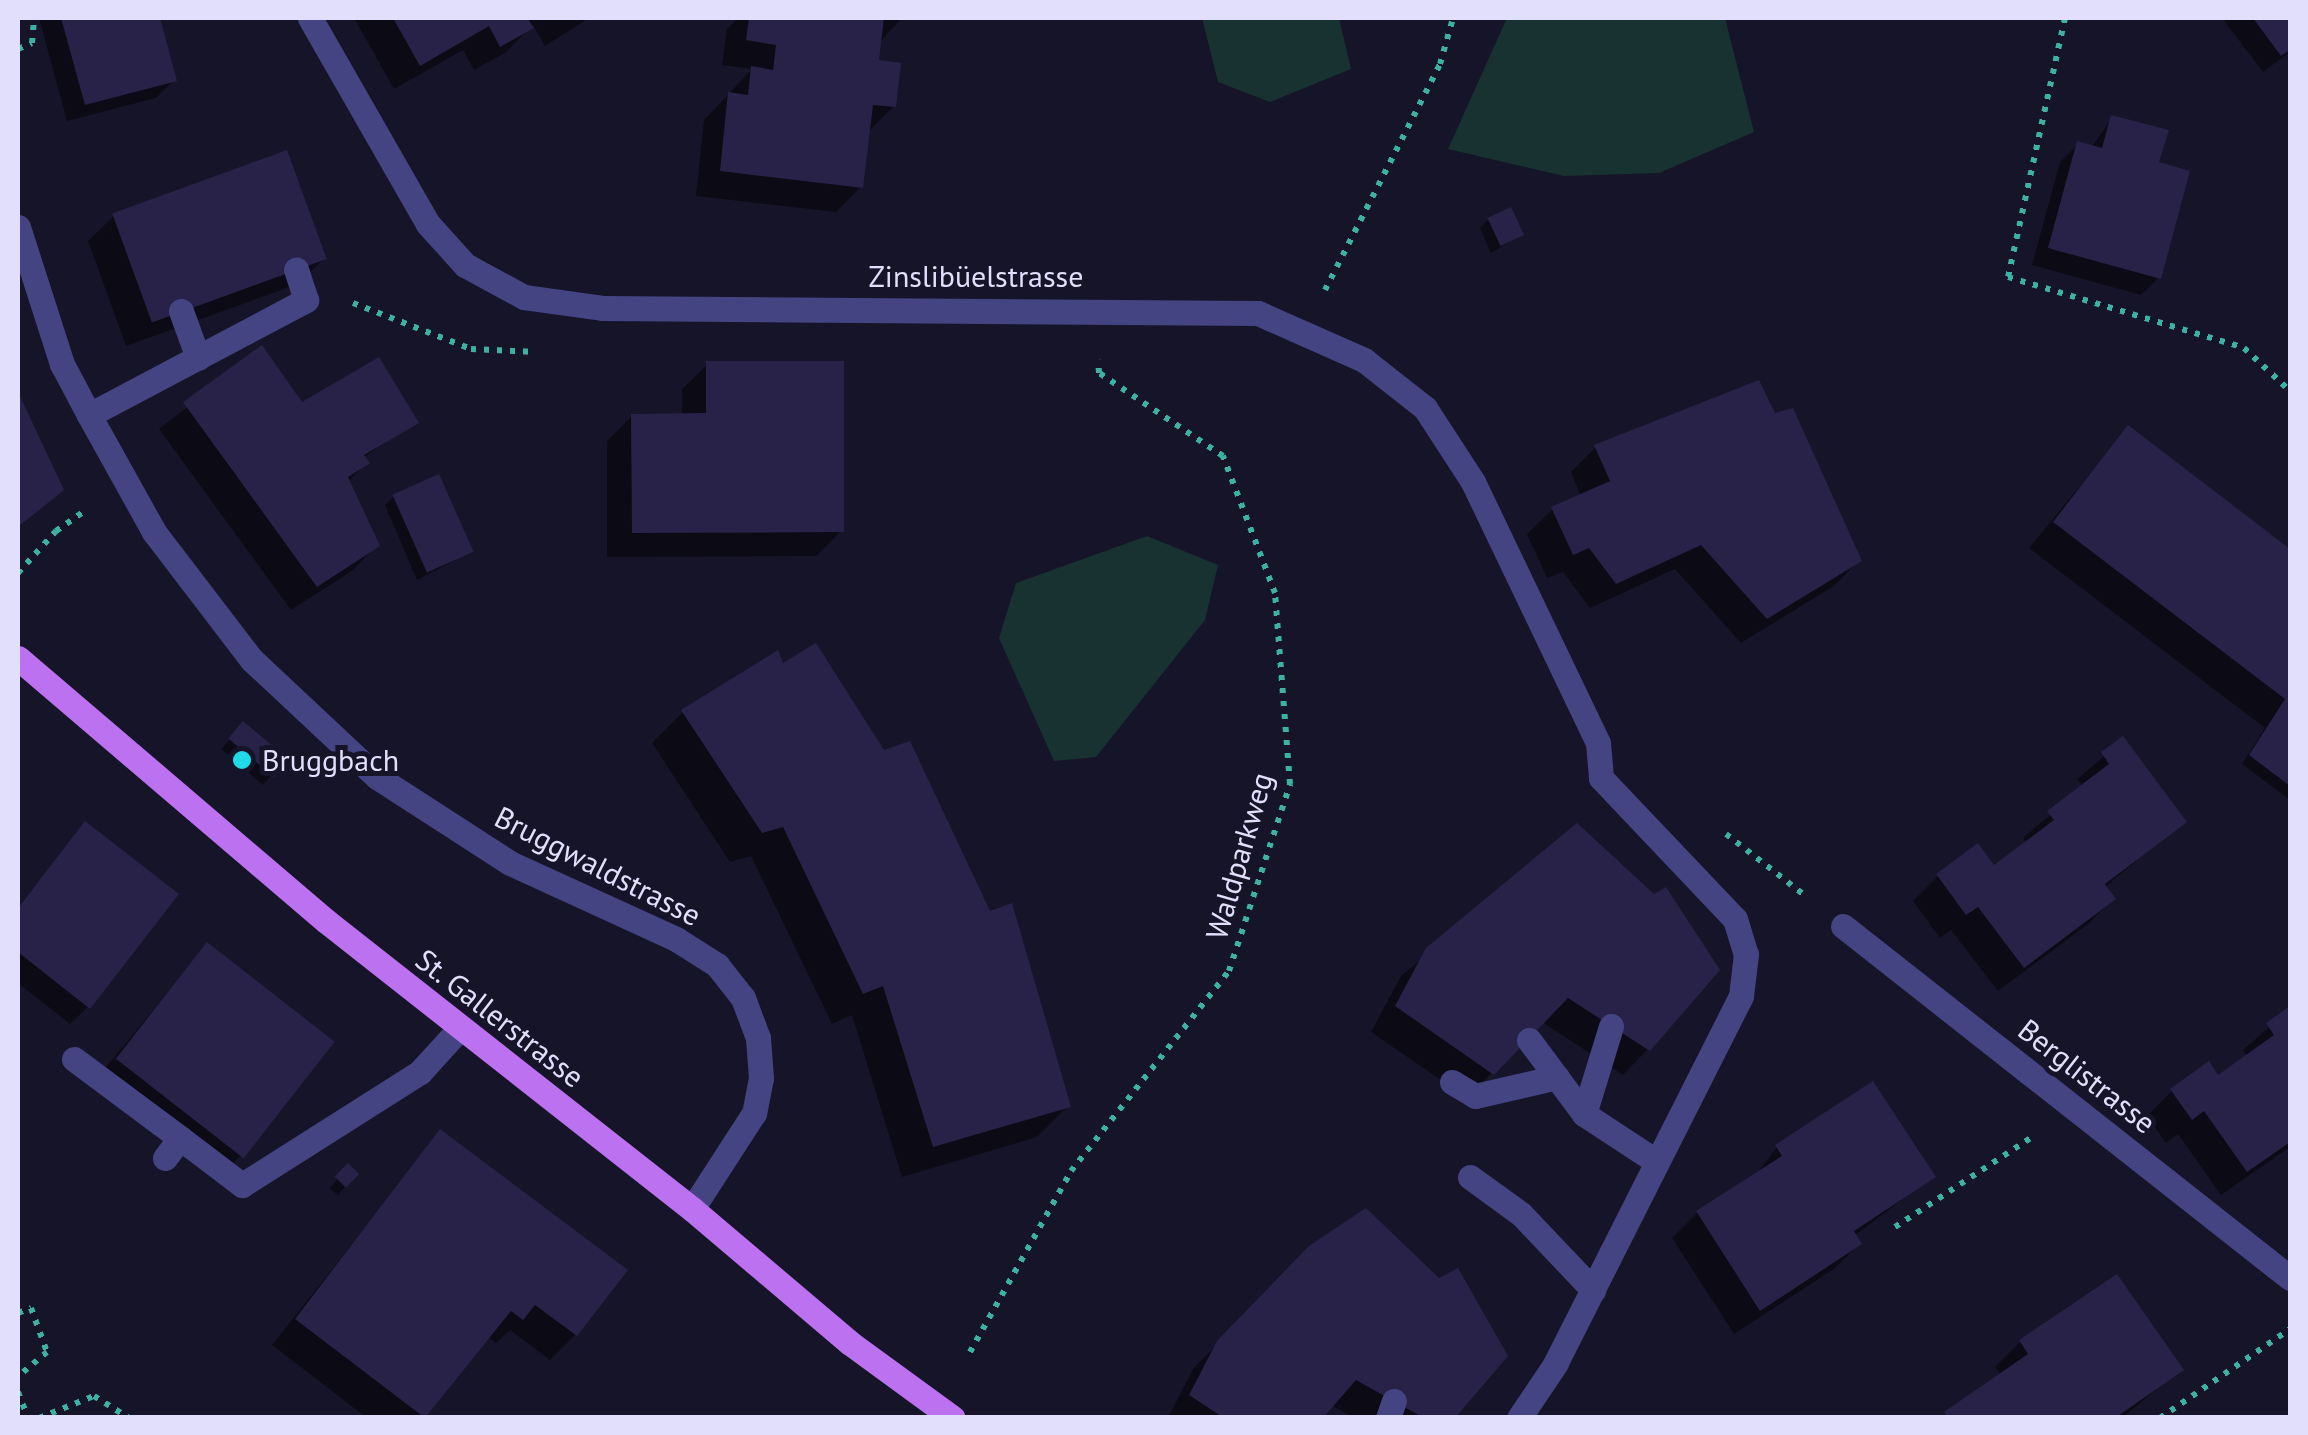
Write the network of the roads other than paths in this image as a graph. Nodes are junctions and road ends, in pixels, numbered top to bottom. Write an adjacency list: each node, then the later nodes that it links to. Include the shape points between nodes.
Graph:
1 (310, 18): 16 (street, Zinslibüelstrasse, via 428,224 465,265 524,298 602,308 1258,314 1364,360 1426,408 1473,482 1598,744 1601,778 1735,920 1746,954 1741,996)
2 (18, 227): 6 (street, Bruggwaldstrasse, via 62,364)
3 (296, 270): 5 (street, via 306,300)
4 (181, 311): 5 (street)
5 (198, 358): 6 (street)
6 (89, 415): 18 (street, Bruggwaldstrasse, via 154,532 201,599 322,730 377,777 510,863 717,965 744,998 758,1038 761,1078 754,1113)
7 (18, 658): 10 (main road, St. Gallerstrasse)
8 (1843, 926): 19 (street, Berglistrasse)
9 (1611, 1026): 15 (street)
10 (460, 1028): 12 (street, via 420,1072 242,1185 173,1148); 18 (main road, St. Gallerstrasse)
11 (1529, 1040): 13 (street)
12 (74, 1059)
13 (1557, 1077): 14 (street, via 1475,1096); 15 (street)
14 (1452, 1082)
15 (1584, 1114): 16 (street)
16 (1658, 1162): 20 (street, Zinslibüelstrasse)
17 (1470, 1177): 20 (street, via 1521,1214)
18 (692, 1209): 21 (main road, St. Gallerstrasse, via 793,1298)
19 (2290, 1278)
20 (1593, 1290): 22 (street, Zinslibüelstrasse)
21 (952, 1418)
22 (1519, 1418)

